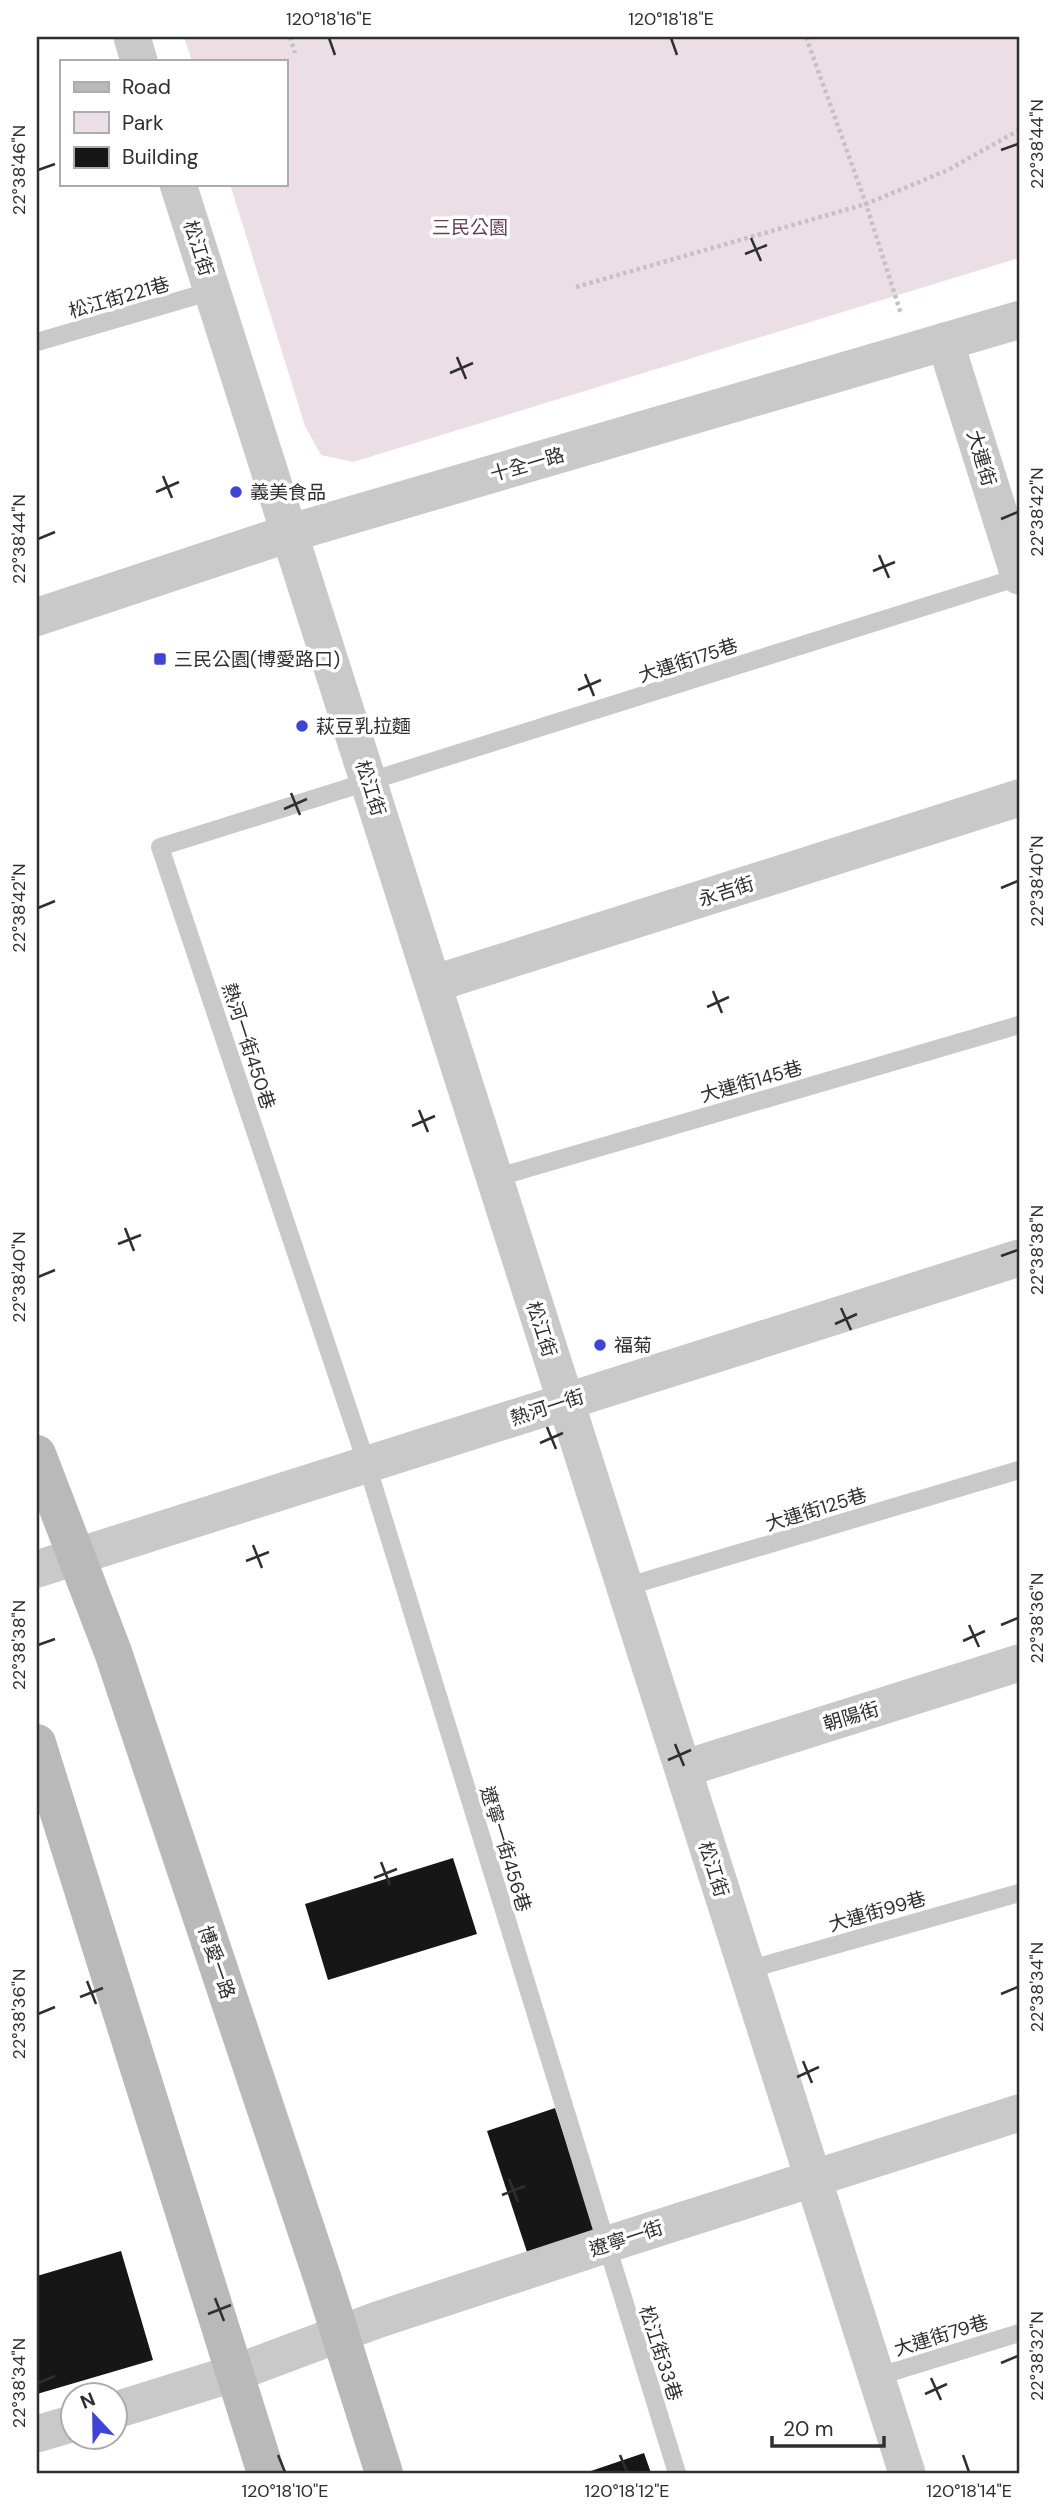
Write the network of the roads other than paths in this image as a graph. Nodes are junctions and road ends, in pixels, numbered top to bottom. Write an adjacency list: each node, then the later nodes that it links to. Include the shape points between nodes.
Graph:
1 (131, 37): 2 (street)
2 (139, 60)
3 (179, 186): 4 (street, 松江街)
4 (212, 291): 7 (lane, 松江街221巷); 8 (street, 松江街)
5 (1019, 320): 6 (street, 十全一路)
6 (945, 341): 8 (street, 十全一路); 9 (street, 大連街)
7 (37, 342)
8 (290, 533): 10 (street, 十全一路); 11 (street, 松江街)
9 (1019, 576): 11 (lane, 大連街175巷)
10 (37, 617)
11 (369, 783): 13 (street, 松江街); 19 (lane, 熱河一街450巷, via 160,847)
12 (1019, 798): 13 (street, 永吉街)
13 (433, 984): 15 (street, 松江街)
14 (1019, 1024): 15 (lane, 大連街145巷)
15 (495, 1178): 17 (street, 松江街)
16 (1019, 1258): 17 (street, 熱河一街)
17 (565, 1402): 19 (street, 熱河一街); 23 (street, 松江街)
18 (37, 1454): 21 (main road, 博愛一路)
19 (367, 1465): 21 (street, 熱河一街); 31 (lane, 遼寧一街456巷)
20 (1019, 1470): 23 (lane, 大連街125巷)
21 (75, 1557): 22 (street, 熱河一街); 32 (main road, 博愛一路, via 113,1652)
22 (37, 1569)
23 (625, 1587): 26 (street, 松江街)
24 (1019, 1664): 26 (street, 朝陽街)
25 (37, 1743): 34 (main road)
26 (682, 1769): 28 (street, 松江街)
27 (1019, 1892): 28 (lane, 大連街99巷)
28 (747, 1970): 30 (street, 松江街)
29 (1019, 2113): 30 (street, 遼寧一街)
30 (813, 2179): 31 (street, 遼寧一街); 35 (street, 松江街)
31 (605, 2245): 32 (street, 遼寧一街); 41 (lane, 松江街33巷)
32 (340, 2333): 34 (street, 遼寧一街); 40 (main road, 博愛一路)
33 (1019, 2333): 35 (lane, 大連街79巷)
34 (235, 2374): 36 (street, 遼寧一街); 39 (main road)
35 (876, 2378): 42 (street, 松江街)
36 (130, 2406)
37 (60, 2427): 38 (street)
38 (37, 2434)
39 (267, 2473)
40 (384, 2473)
41 (677, 2473)
42 (906, 2473)

